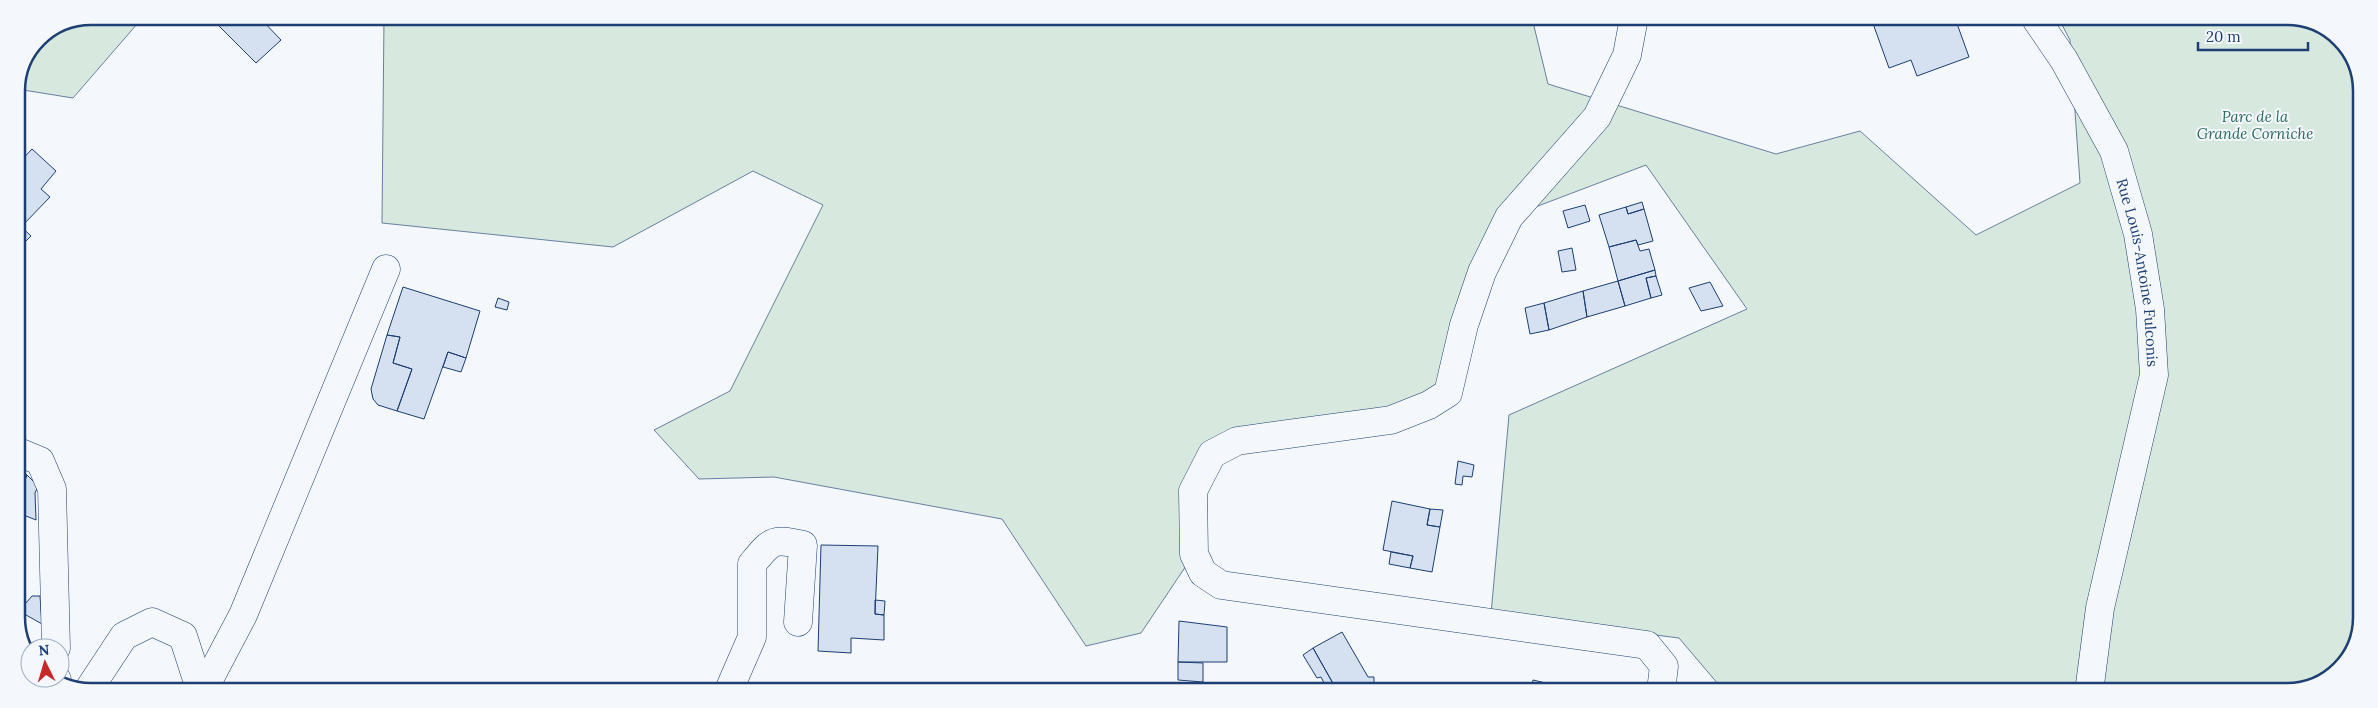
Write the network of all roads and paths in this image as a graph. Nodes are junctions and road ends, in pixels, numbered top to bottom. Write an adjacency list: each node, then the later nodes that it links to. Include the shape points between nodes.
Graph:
1 (1633, 25): 11 (street, via 1627,55 1597,117 1510,217 1486,264 1464,325 1448,393 1429,405 1391,420 1237,440 1212,454 1193,491 1194,554 1203,573 1221,585 1647,645 1664,666)
2 (2041, 25): 12 (street, Rue Louis-Antoine Fulconis, via 2064,60 2114,151 2138,234 2150,309 2154,375 2100,608)
3 (386, 269): 9 (street, via 243,615)
4 (25, 455): 6 (street, via 40,461 52,489)
5 (798, 622): 10 (street, via 803,545 781,540 769,544 752,564 752,637)
6 (56, 638)
7 (93, 683): 8 (street, via 124,636 152,622 183,636)
8 (200, 683)
9 (205, 683)
10 (732, 683)
11 (1662, 683)
12 (2090, 683)

